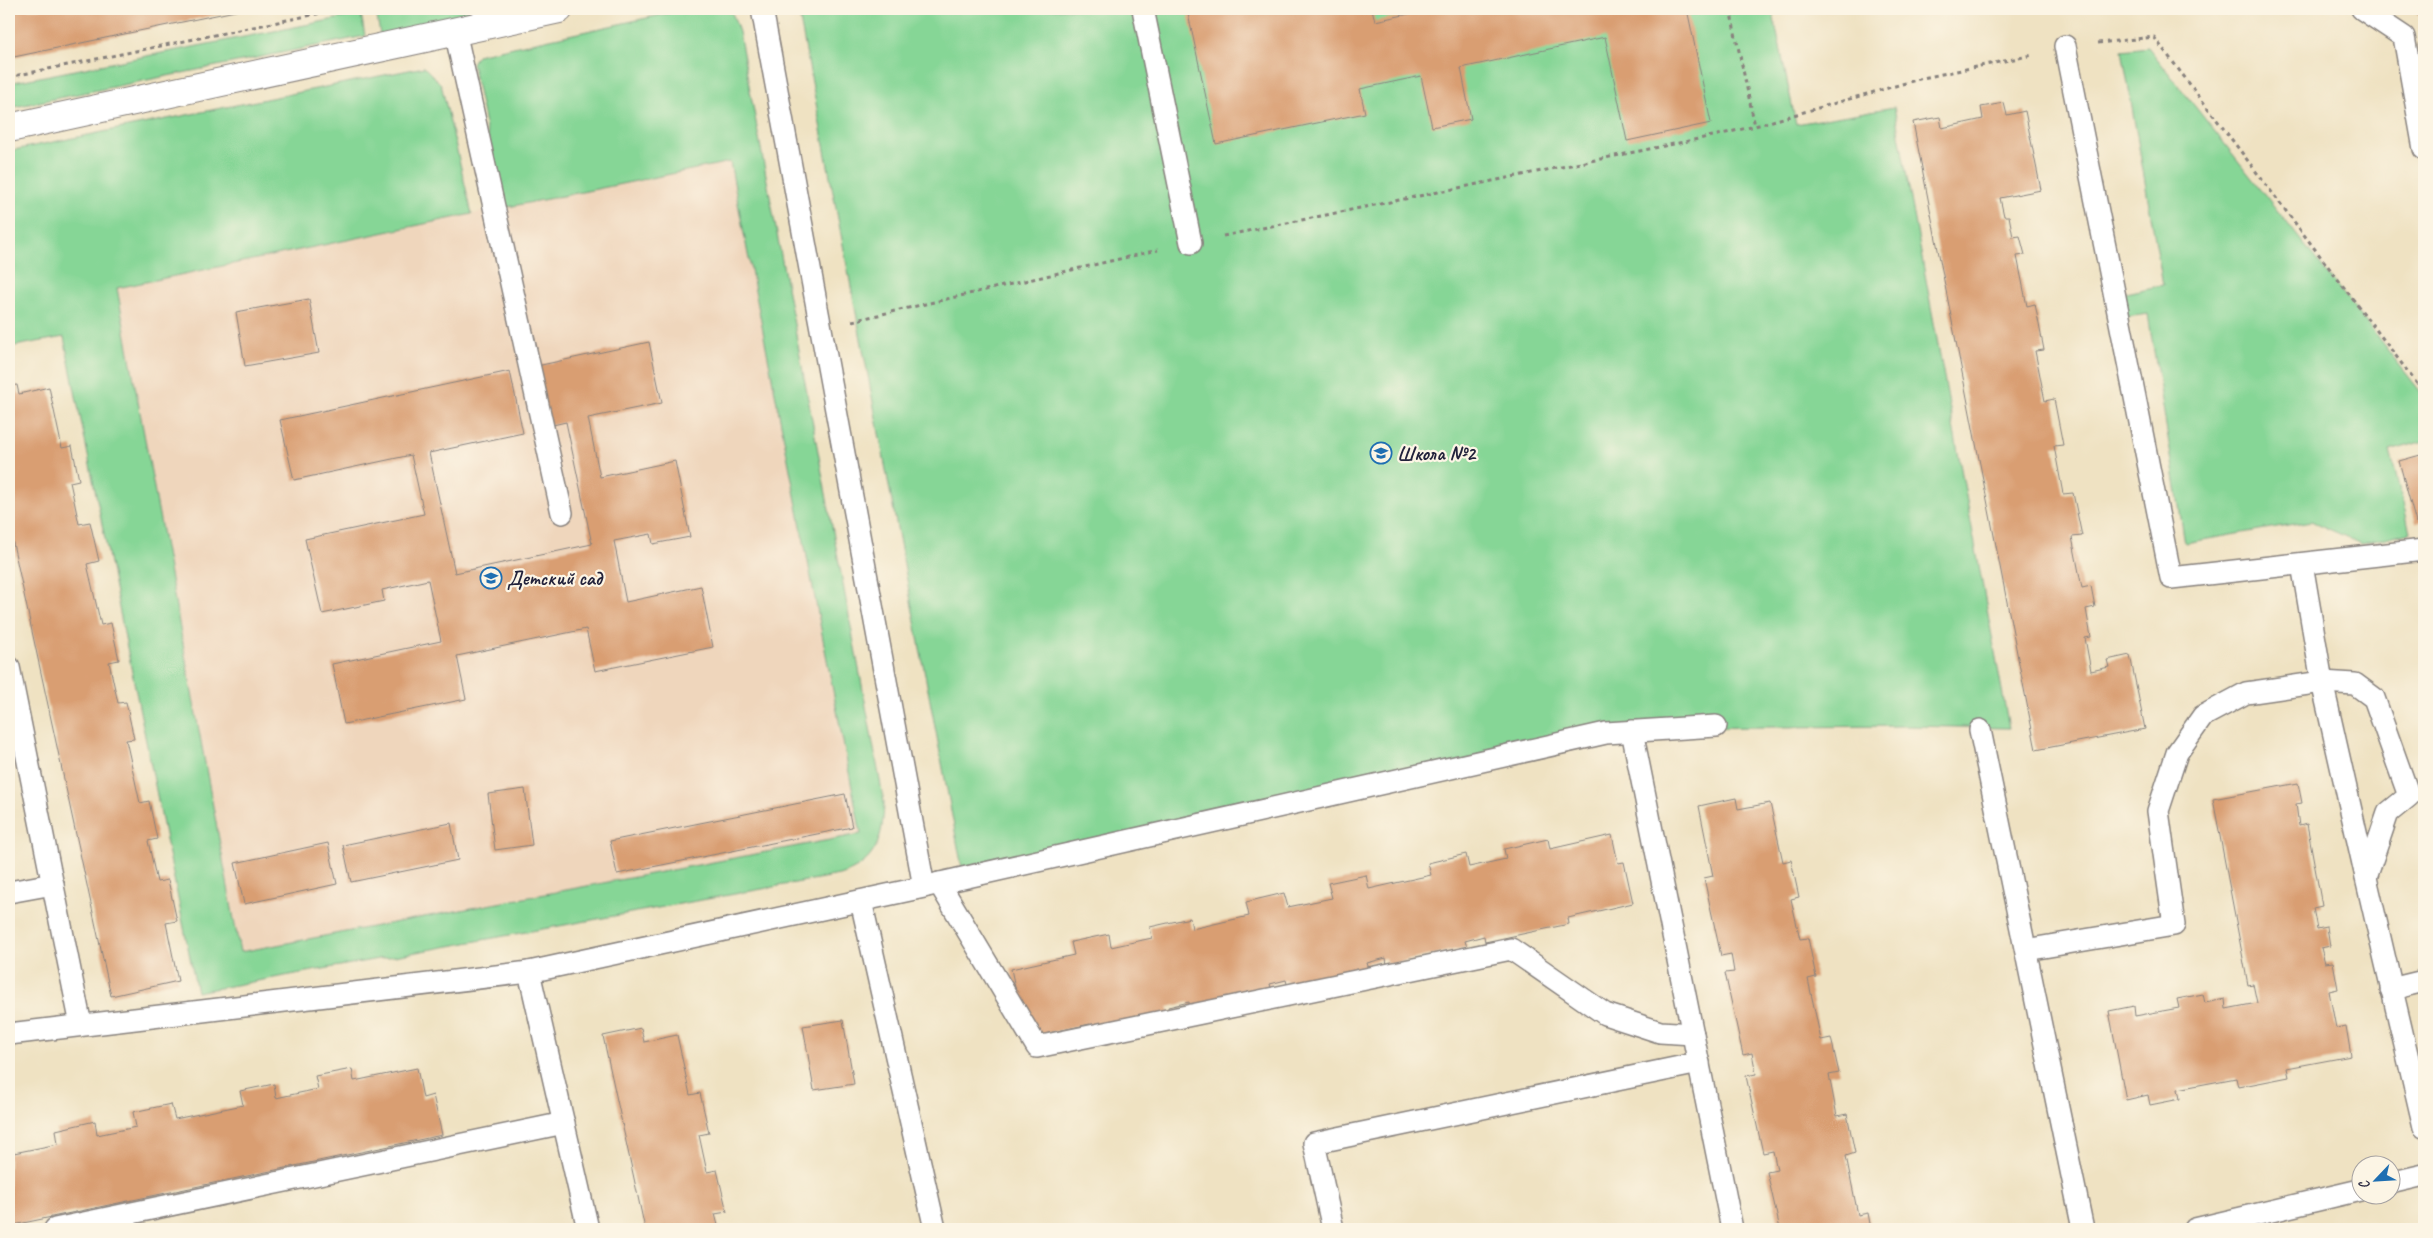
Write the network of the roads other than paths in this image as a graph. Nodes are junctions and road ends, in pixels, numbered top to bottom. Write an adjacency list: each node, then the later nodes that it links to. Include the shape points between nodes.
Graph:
1 (559, 9): 5 (street)
2 (762, 9): 21 (lane, via 820,329)
3 (1142, 9): 9 (lane)
4 (2362, 9): 8 (lane, via 2404,37)
5 (455, 31): 7 (street); 10 (lane)
6 (2065, 46): 12 (lane, via 2171,578)
7 (9, 128)
8 (2424, 149)
9 (1191, 243)
10 (562, 513)
11 (2424, 550): 12 (lane)
12 (2302, 564): 14 (lane)
13 (9, 667): 20 (lane)
14 (2322, 682): 18 (lane, via 2355,684 2374,698); 19 (lane); 24 (lane, via 2246,693 2203,716 2177,753 2158,811 2174,925)
15 (1716, 726): 17 (lane)
16 (1980, 730): 24 (lane)
17 (1632, 732): 21 (lane, via 1596,736); 30 (lane)
18 (2417, 794): 19 (lane, via 2388,813)
19 (2366, 878): 27 (lane)
20 (53, 884): 22 (lane); 28 (lane)
21 (932, 885): 23 (lane); 30 (lane, via 1037,1048 1511,949 1606,1014 1660,1032)
22 (9, 892)
23 (861, 901): 25 (lane); 39 (lane)
24 (2026, 950): 42 (lane)
25 (529, 972): 28 (lane); 32 (lane)
26 (2424, 981): 27 (lane)
27 (2390, 989): 33 (lane)
28 (81, 1025): 29 (lane)
29 (9, 1034)
30 (1693, 1034): 31 (lane)
31 (1699, 1063): 40 (lane, via 1314,1143); 41 (lane)
32 (564, 1123): 37 (lane); 38 (lane)
33 (2424, 1127)
34 (2424, 1175): 35 (lane)
35 (2400, 1181)
36 (2350, 1192): 43 (lane)
37 (55, 1229)
38 (588, 1229)
39 (935, 1229)
40 (1333, 1229)
41 (1732, 1229)
42 (2084, 1229)
43 (2195, 1229)

